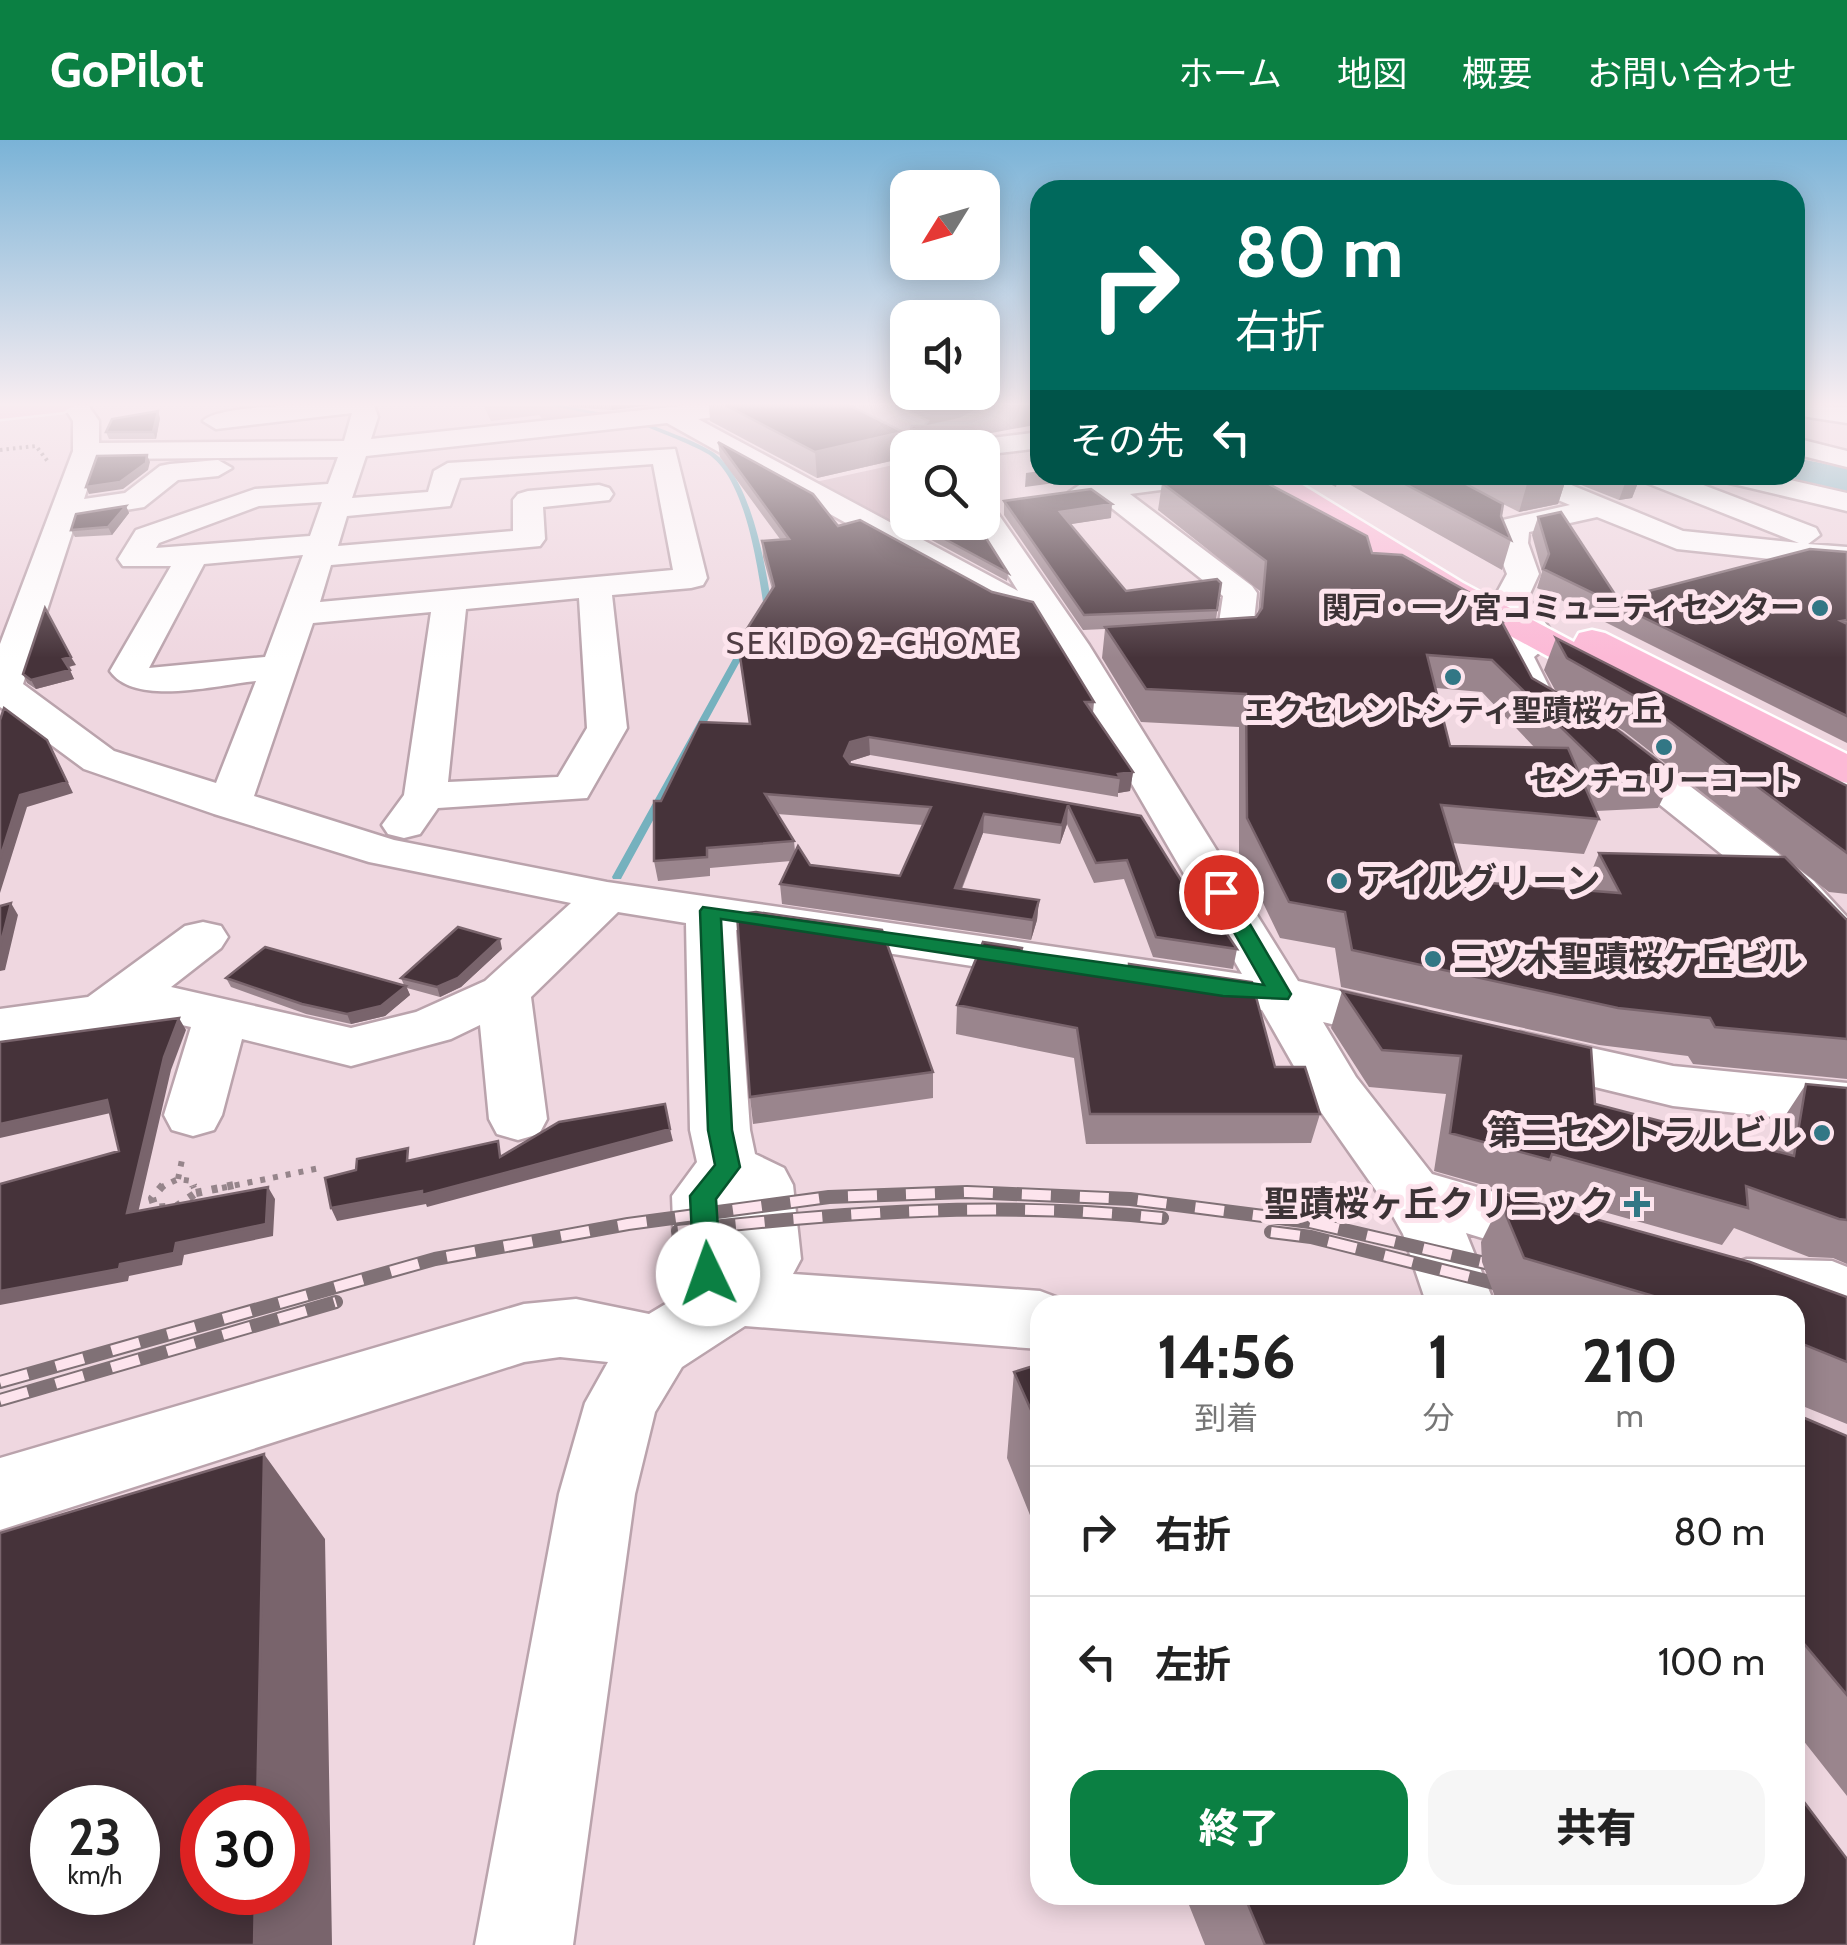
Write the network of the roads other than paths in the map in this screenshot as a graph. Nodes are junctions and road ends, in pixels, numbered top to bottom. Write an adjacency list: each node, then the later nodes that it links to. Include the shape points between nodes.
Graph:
1 (71, 489): 23 (street)
2 (149, 489): 23 (street, via 134,502)
3 (342, 489): 17 (street)
4 (443, 489): 17 (street, via 440,500)
5 (657, 489): 27 (street, via 528,500 529,540)
6 (672, 489): 30 (street, via 691,578)
7 (797, 489): 33 (street, via 1004,598)
8 (1074, 489): 16 (street)
9 (1105, 489): 36 (street, via 1240,593 1234,638)
10 (1288, 489): 35 (main road)
11 (1327, 489): 31 (main road)
12 (1555, 489): 21 (street)
13 (1688, 489): 29 (street)
14 (1769, 489): 24 (street)
15 (1792, 489): 19 (street)
16 (1053, 496)
17 (339, 500): 27 (street); 28 (street, via 255,498 146,536 134,559)
18 (1018, 500): 20 (street)
19 (1847, 502)
20 (1000, 504)
21 (1598, 508): 25 (street); 29 (street, via 1683,542)
22 (1483, 509): 25 (street)
23 (62, 511): 38 (street)
24 (1847, 518)
25 (1514, 526): 31 (street, via 1512,543 1523,574)
26 (1000, 536): 33 (street)
27 (320, 554): 28 (street); 34 (street)
28 (192, 555): 37 (street, via 129,671 144,681)
29 (1842, 556)
30 (595, 588): 32 (street); 40 (street, via 608,728 572,788)
31 (1511, 598): 35 (street); 39 (main road)
32 (450, 600): 34 (street); 40 (street)
33 (1046, 608): 44 (street, via 1089,644)
34 (300, 614): 37 (street)
35 (1538, 638): 41 (main road); 49 (street, via 1514,654 1536,700 1608,742 1797,891)
36 (1144, 642)
37 (280, 667): 42 (street)
38 (1, 691): 42 (street, via 99,760)
39 (1847, 770)
40 (425, 796): 45 (street)
41 (1847, 800)
42 (229, 805): 45 (street)
43 (1123, 815): 44 (street)
44 (1182, 824): 51 (street)
45 (385, 852): 46 (street)
46 (607, 896): 47 (street); 50 (street)
47 (710, 911): 51 (street); 63 (street, via 720,1130 728,1167 703,1196 708,1274)
48 (203, 936): 52 (street)
49 (1847, 948)
50 (504, 993): 53 (street, via 432,1026 350,1047); 57 (street)
51 (1280, 994): 55 (street, via 1673,1086); 58 (street, via 1336,1090)
52 (105, 1012): 53 (street, via 168,1004); 54 (street)
53 (221, 1016): 56 (street)
54 (0, 1027)
55 (1847, 1104)
56 (193, 1115)
57 (518, 1118)
58 (1412, 1192): 59 (street); 61 (street)
59 (1618, 1252)
60 (1692, 1274): 62 (street, via 1730,1285)
61 (1456, 1295)
62 (1847, 1295)
63 (738, 1298): 64 (street); 65 (street)
64 (1030, 1319)
65 (657, 1346): 66 (street, via 590,1326 524,1332); 67 (street, via 621,1403 596,1494)
66 (0, 1494)
67 (524, 1945)

